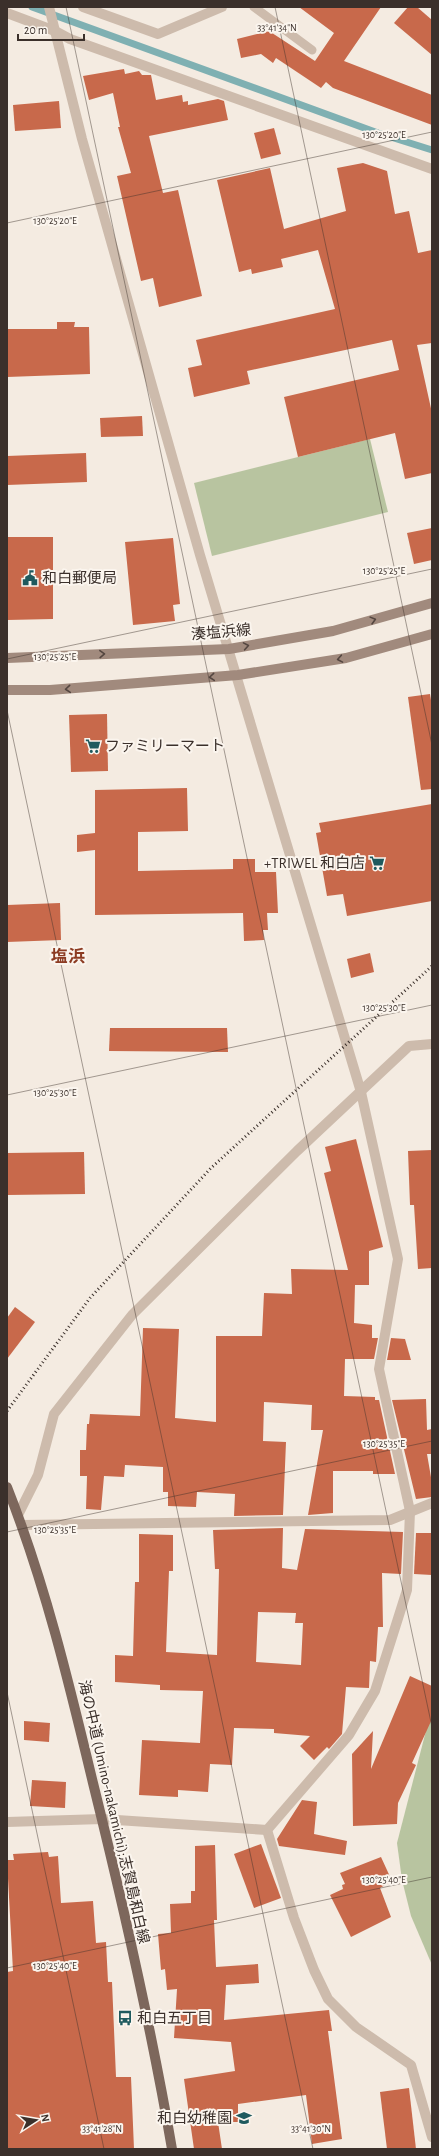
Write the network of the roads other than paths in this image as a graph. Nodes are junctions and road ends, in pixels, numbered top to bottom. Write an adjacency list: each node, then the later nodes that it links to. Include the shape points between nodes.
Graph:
1 (49, 7): 6 (street)
2 (83, 7): 3 (street, via 158,34)
3 (222, 7)
4 (254, 7): 7 (lane)
5 (7, 13): 6 (street)
6 (55, 31): 8 (street, via 70,39); 11 (street, via 84,146)
7 (312, 50)
8 (432, 169)
9 (432, 603): 11 (main road, 湊塩浜線, one-way to 9, via 333,631)
10 (432, 634): 13 (main road, one-way to 13, via 346,658)
11 (229, 649): 12 (main road, 湊塩浜線, one-way to 11); 13 (street)
12 (7, 658)
13 (238, 675): 14 (main road, one-way to 14, via 50,690); 16 (street)
14 (7, 690)
15 (432, 1044): 16 (street, via 409,1046)
16 (361, 1092): 19 (street, via 398,1259 380,1369); 20 (street, via 132,1315 54,1414 38,1475)
17 (7, 1487): 20 (main road, 海の中道 (Umino-nakamichi);志賀島和白線)
18 (432, 1503): 19 (street)
19 (410, 1511): 21 (street, via 390,1520); 24 (street, via 407,1590 374,1691 349,1735)
20 (18, 1515): 21 (main road, 海の中道 (Umino-nakamichi);志賀島和白線)
21 (22, 1525): 22 (main road, 海の中道 (Umino-nakamichi);志賀島和白線, via 58,1640)
22 (102, 1820): 23 (street); 24 (street); 26 (main road, 海の中道 (Umino-nakamichi);志賀島和白線, via 158,2069)
23 (7, 1822)
24 (267, 1830): 25 (street, via 294,1918 328,1999 356,2027 411,2065)
25 (432, 2137)
26 (172, 2149)

